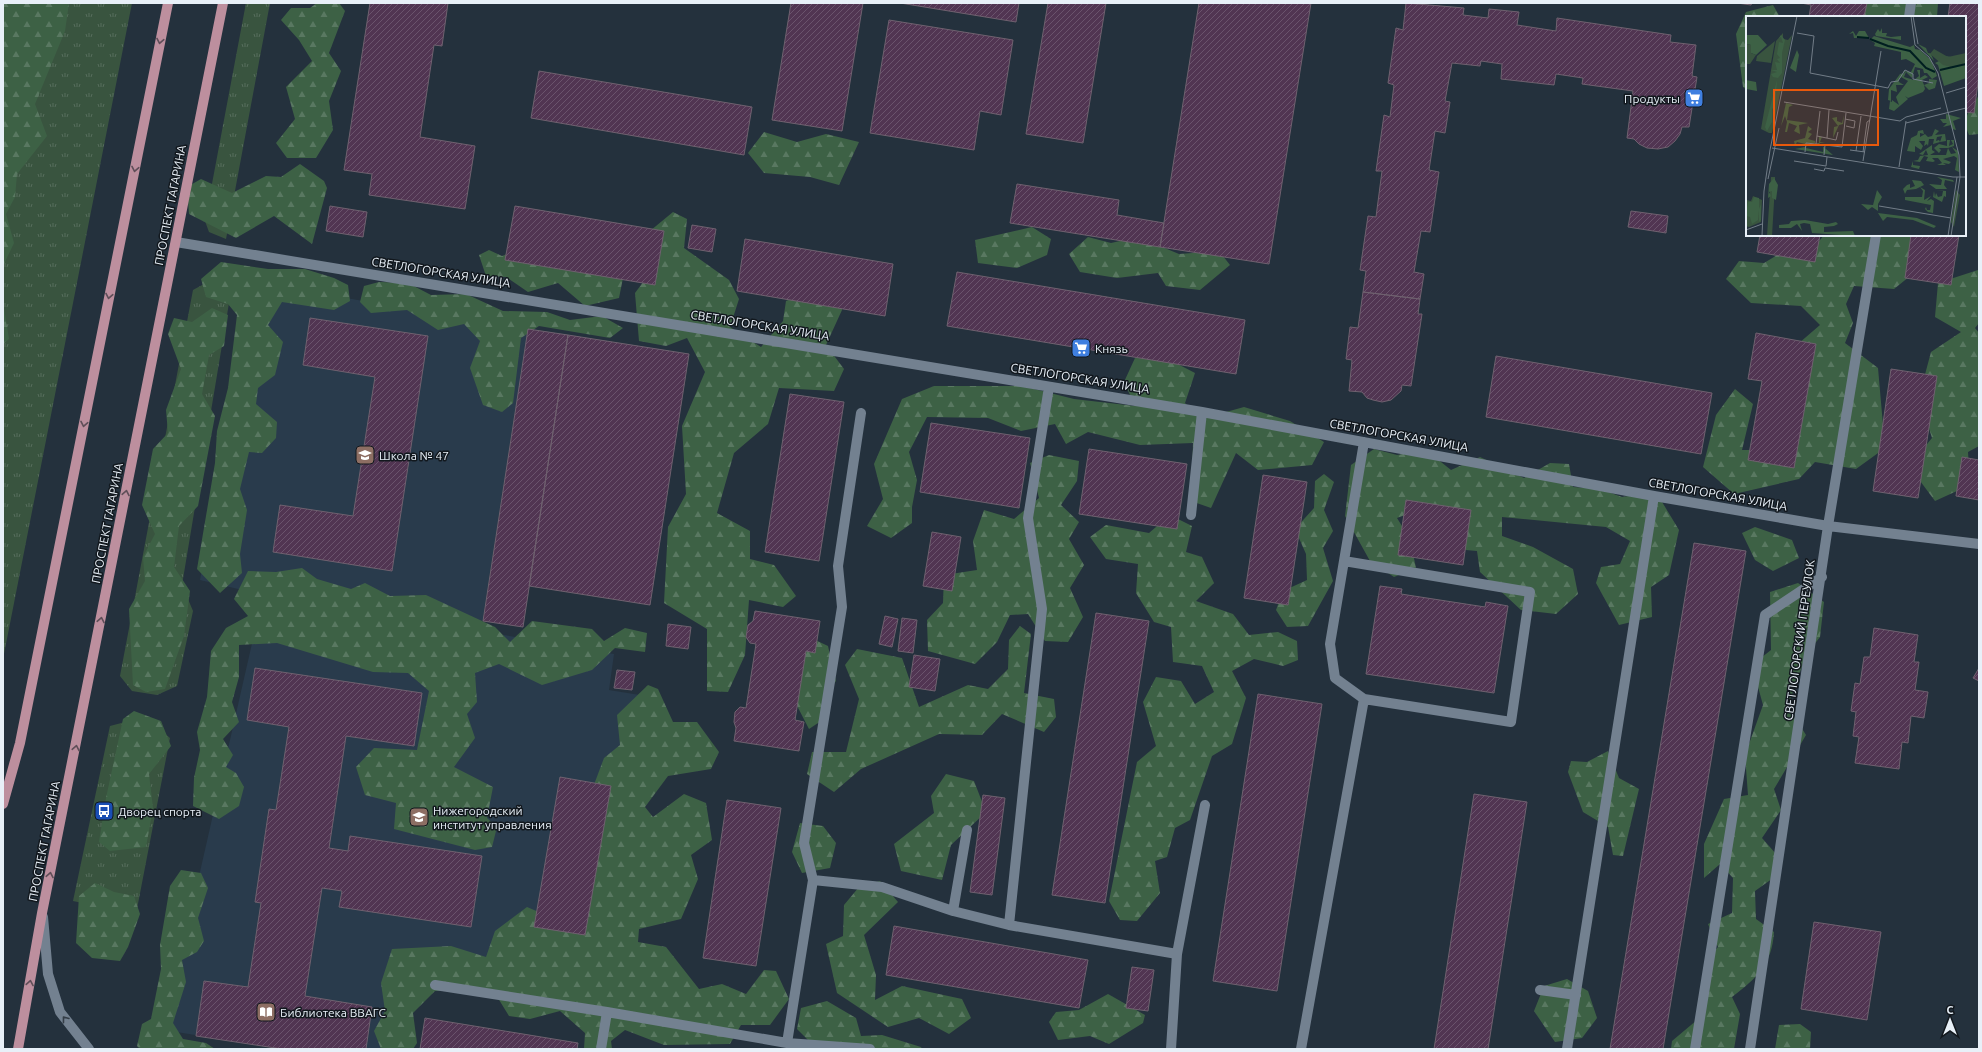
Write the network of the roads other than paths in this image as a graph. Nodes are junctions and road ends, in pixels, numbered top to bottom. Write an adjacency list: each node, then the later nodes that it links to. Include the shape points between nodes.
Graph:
1 (168, 3): 18 (main road, one-way to 18, via 20,743)
2 (223, 3): 6 (main road, ПРОСПЕКТ ГАГАРИНА)
3 (1911, 3): 4 (street)
4 (1909, 16)
5 (1876, 236): 13 (street, СВЕТЛОГОРСКИЙ ПЕРЕУЛОК)
6 (176, 242): 7 (street, СВЕТЛОГОРСКАЯ УЛИЦА); 23 (main road, ПРОСПЕКТ ГАГАРИНА, one-way to 6)
7 (1049, 387): 8 (street, СВЕТЛОГОРСКАЯ УЛИЦА); 24 (street, via 1028,518 1042,609)
8 (1202, 412): 10 (street, СВЕТЛОГОРСКАЯ УЛИЦА); 12 (street)
9 (861, 413): 21 (street, via 838,566 842,607 804,843)
10 (1364, 442): 11 (street, СВЕТЛОГОРСКАЯ УЛИЦА); 15 (street)
11 (1654, 496): 13 (street, СВЕТЛОГОРСКАЯ УЛИЦА); 28 (street)
12 (1191, 516)
13 (1828, 526): 14 (street, СВЕТЛОГОРСКАЯ УЛИЦА); 16 (street, СВЕТЛОГОРСКИЙ ПЕРЕУЛОК)
14 (1979, 544)
15 (1344, 561): 17 (street, via 1330,644 1335,678); 17 (street, via 1530,592 1511,722)
16 (1822, 577): 38 (street, via 1765,615); 39 (street, СВЕТЛОГОРСКИЙ ПЕРЕУЛОК)
17 (1364, 700): 36 (street)
18 (3, 804)
19 (1205, 805): 25 (street)
20 (967, 830): 22 (street)
21 (813, 880): 22 (street, via 882,887); 30 (street)
22 (953, 911): 24 (street)
23 (42, 913): 31 (main road, ПРОСПЕКТ ГАГАРИНА, one-way to 23); 32 (street, one-way to 23, via 60,1012 48,974)
24 (1009, 926): 25 (street)
25 (1177, 954): 35 (street)
26 (434, 985): 29 (street)
27 (1540, 990): 28 (street)
28 (1576, 996): 37 (street)
29 (607, 1012): 30 (street); 33 (street)
30 (787, 1043): 34 (street)
31 (18, 1049)
32 (89, 1049)
33 (601, 1049)
34 (870, 1049)
35 (1170, 1049)
36 (1301, 1049)
37 (1567, 1049)
38 (1695, 1049)
39 (1750, 1049)

